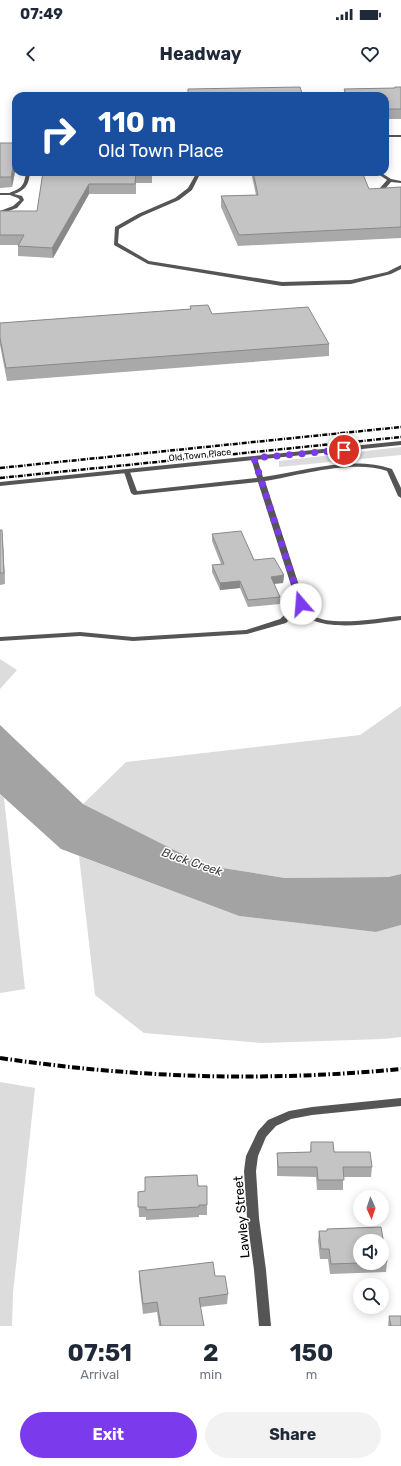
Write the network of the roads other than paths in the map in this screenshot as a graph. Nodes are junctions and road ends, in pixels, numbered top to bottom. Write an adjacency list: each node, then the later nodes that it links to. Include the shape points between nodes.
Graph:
1 (389, 136): 2 (street)
2 (401, 136)
3 (28, 176): 10 (street, via 27,185 22,190)
4 (197, 176): 12 (street, via 190,189 177,199 117,228 116,244 148,262 282,284 351,282 389,273)
5 (384, 176): 6 (street)
6 (390, 180): 7 (street); 8 (street)
7 (401, 182)
8 (382, 189)
9 (0, 194): 10 (street)
10 (9, 194): 11 (street, via 22,200 15,207)
11 (0, 213)
12 (401, 267)
13 (401, 443): 14 (street, Old Town Place)
14 (254, 458): 15 (street, Old Town Place); 16 (street)
15 (127, 472): 16 (street, via 134,493); 17 (street, Old Town Place)
16 (260, 479): 18 (street, via 350,466 380,466 390,470); 19 (street)
17 (0, 484)
18 (401, 496)
19 (301, 604): 20 (street, via 306,613 326,622); 21 (street, via 283,621 248,632 133,639 80,634)
20 (401, 618)
21 (0, 639)
22 (401, 1102): 23 (street, Lawley Street, via 289,1115 272,1123 262,1134 252,1156 250,1171)
23 (266, 1326)

